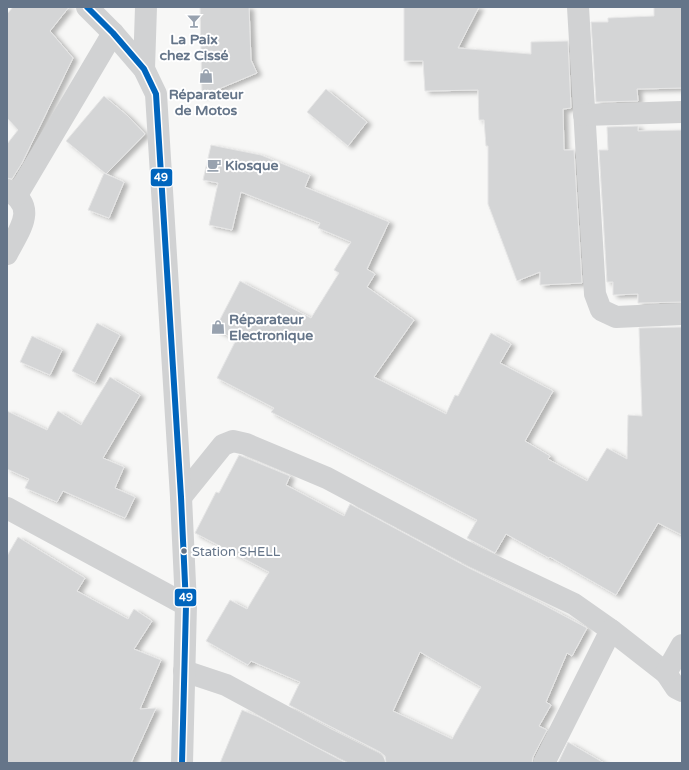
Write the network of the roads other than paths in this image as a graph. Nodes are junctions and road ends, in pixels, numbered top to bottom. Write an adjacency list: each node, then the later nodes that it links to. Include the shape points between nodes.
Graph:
1 (87, 7): 4 (street)
2 (146, 7): 5 (street)
3 (578, 7): 7 (street)
4 (113, 33): 5 (street); 8 (street)
5 (144, 69): 11 (street, via 156,94)
6 (682, 112): 7 (street)
7 (584, 115): 10 (street, via 595,294 601,310 616,317)
8 (12, 192): 9 (street, via 24,204 25,218)
9 (7, 254)
10 (682, 314)
11 (181, 497): 13 (street); 14 (street, via 223,445 233,442 246,444 327,478 475,557 574,604)
12 (7, 508): 13 (street)
13 (186, 605): 16 (street)
14 (611, 630): 17 (street); 21 (street)
15 (682, 645): 17 (street)
16 (184, 671): 19 (street); 20 (street, via 226,685)
17 (666, 673): 18 (street, via 676,688)
18 (682, 690)
19 (182, 763)
20 (374, 763)
21 (544, 763)

